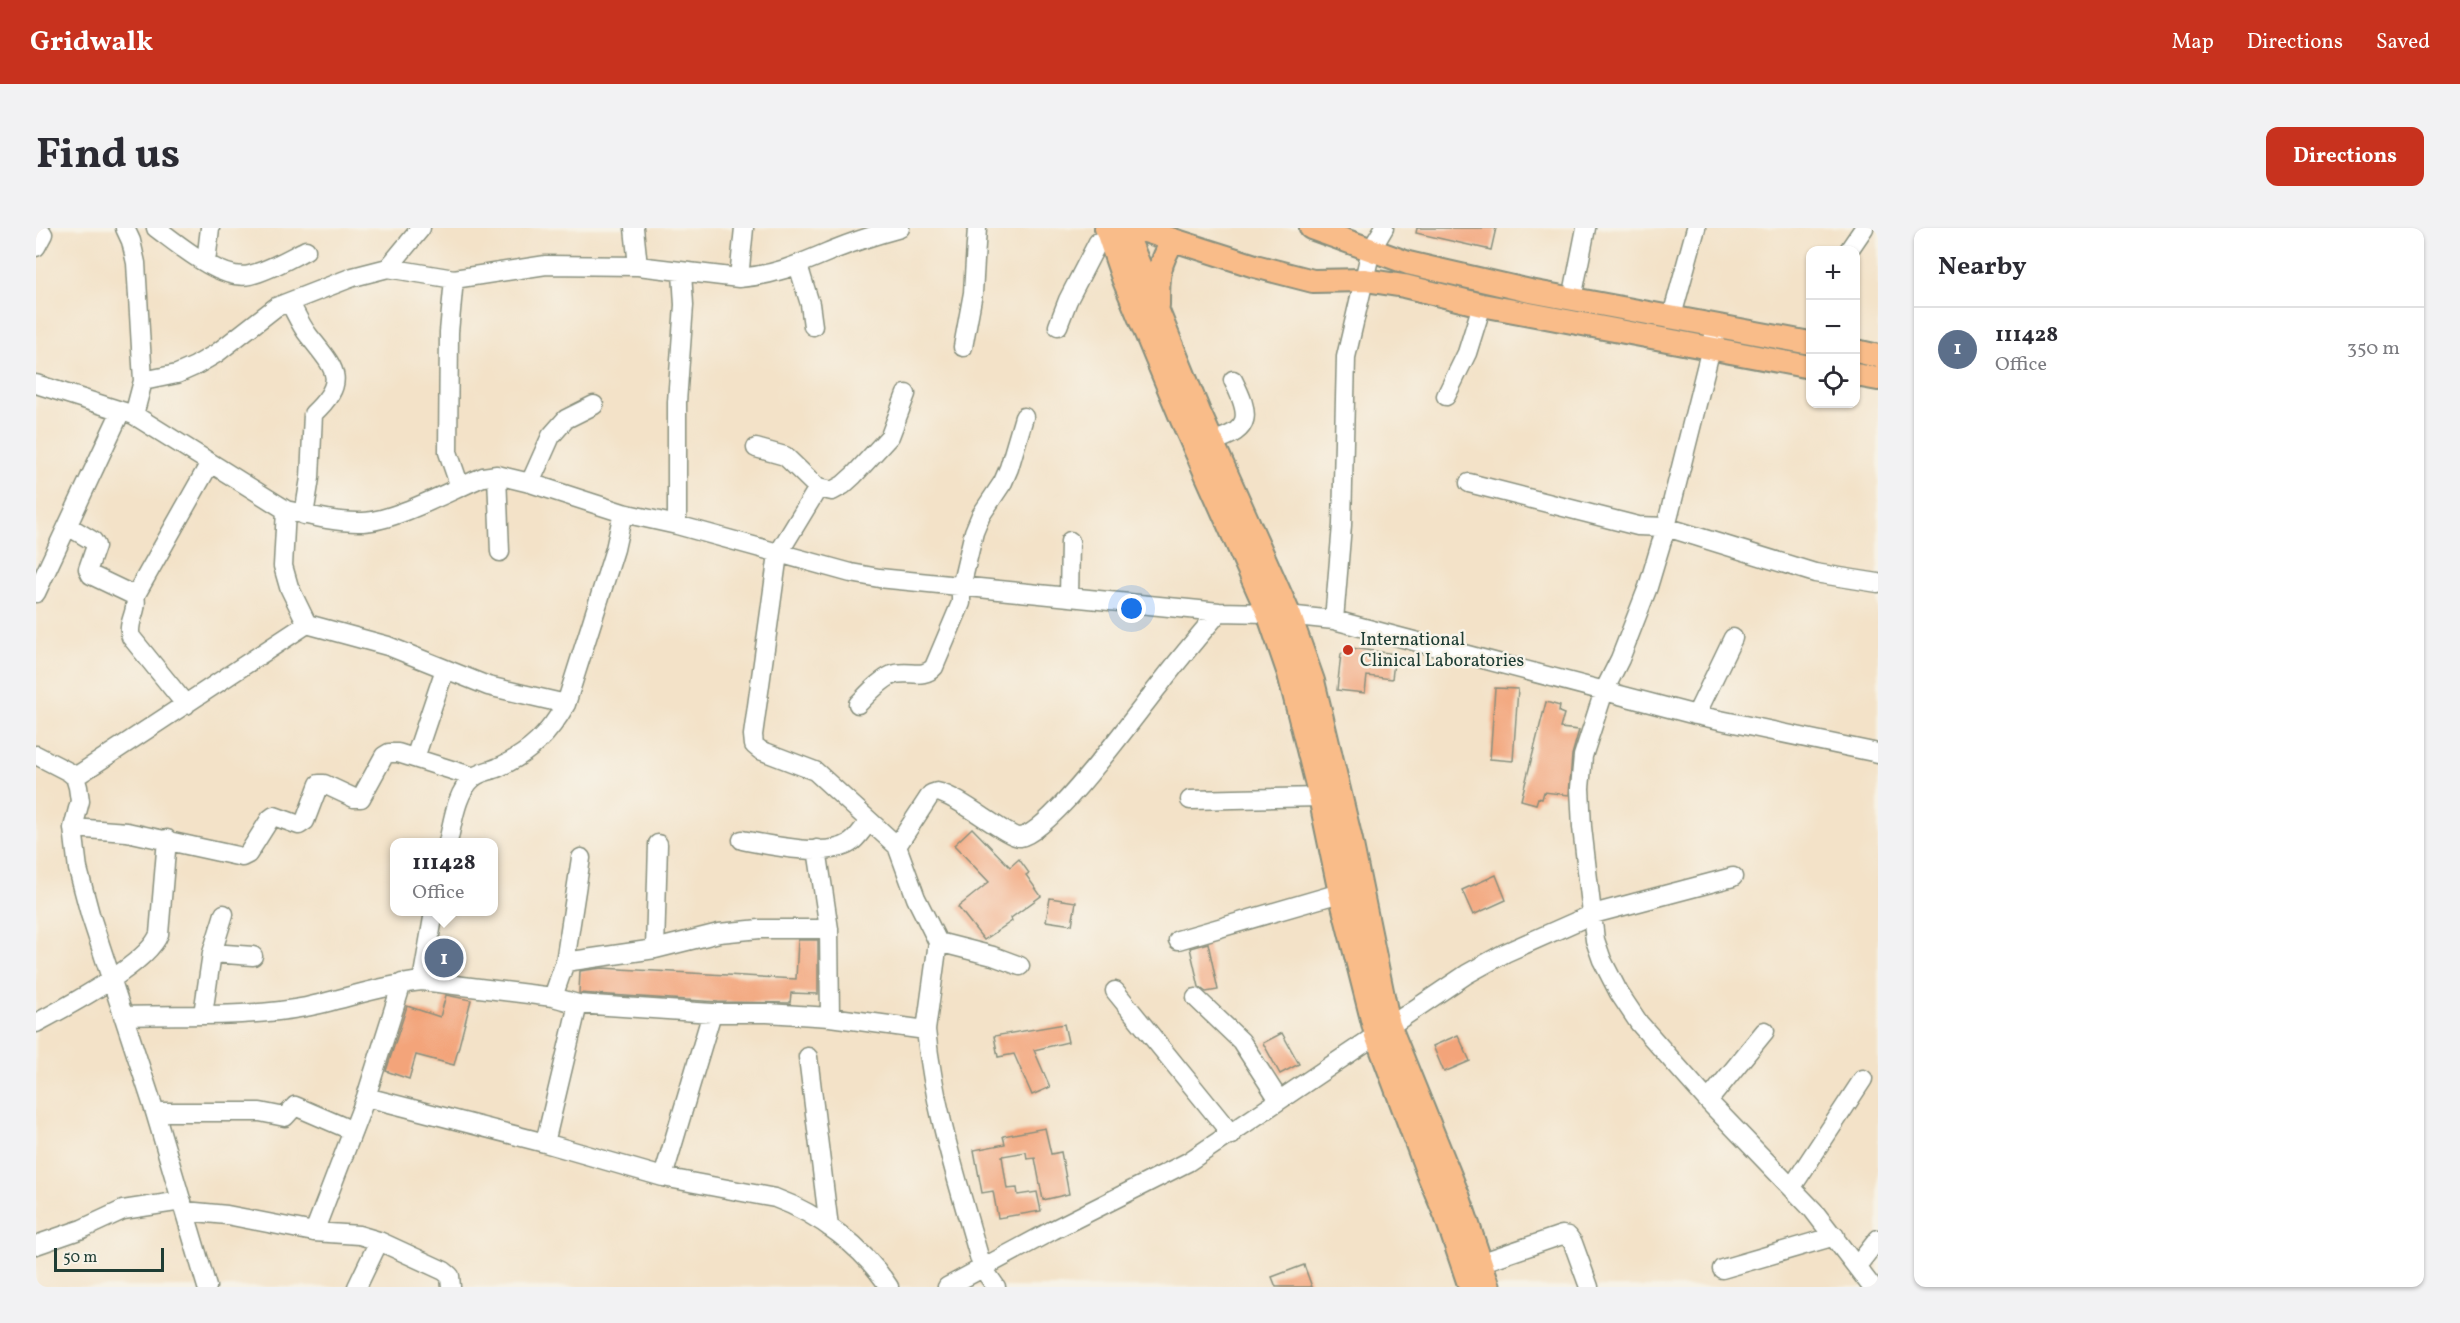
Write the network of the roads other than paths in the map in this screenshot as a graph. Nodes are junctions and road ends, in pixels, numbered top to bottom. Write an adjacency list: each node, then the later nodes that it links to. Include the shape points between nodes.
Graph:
1 (125, 228): 46 (street, via 136,263)
2 (156, 228): 21 (street)
3 (210, 228): 21 (street)
4 (421, 228): 24 (street)
5 (634, 228): 23 (street)
6 (744, 228): 26 (street)
7 (900, 228): 22 (street)
8 (977, 228): 38 (street, via 973,293)
9 (1124, 228): 32 (main road)
10 (1136, 228): 17 (main road)
11 (1311, 228): 20 (main road)
12 (1384, 228): 20 (street)
13 (1586, 228): 29 (street)
14 (1696, 228): 33 (street)
15 (1864, 228): 18 (street)
16 (1098, 233): 32 (main road); 36 (street)
17 (1174, 240): 28 (main road, via 1313,281); 32 (main road, via 1163,256)
18 (1853, 246)
19 (306, 250): 21 (street, via 249,275 224,273)
20 (1371, 250): 28 (street); 29 (main road, via 1408,263)
21 (206, 262)
22 (798, 265): 26 (street, via 765,276); 35 (street)
23 (638, 266): 25 (street); 27 (street, via 546,265)
24 (388, 268): 27 (street); 30 (street)
25 (682, 272): 26 (street); 64 (street)
26 (739, 278)
27 (454, 279): 59 (street, via 449,332 448,452)
28 (1365, 280): 31 (main road); 78 (street, via 1346,357 1342,525)
29 (1572, 299): 33 (main road)
30 (290, 303): 46 (street, via 276,307 195,366); 63 (street, via 332,366 335,377 330,398 313,414)
31 (1482, 304): 39 (main road); 49 (street, via 1467,353)
32 (1149, 313): 53 (main road); 76 (main road)
33 (1672, 316): 34 (main road)
34 (1716, 325): 37 (main road); 39 (street)
35 (813, 326)
36 (1058, 326)
37 (1806, 339)
38 (963, 347)
39 (1710, 350): 42 (main road); 66 (street)
40 (1860, 352): 41 (main road)
41 (1878, 356)
42 (1806, 366)
43 (1860, 376): 44 (main road)
44 (1878, 379)
45 (1233, 380): 53 (street, via 1245,408 1244,419 1232,436)
46 (143, 381): 51 (street)
47 (36, 384): 51 (street)
48 (906, 394): 60 (street, via 890,436 854,476 832,490)
49 (1446, 396)
50 (594, 405): 57 (street, via 566,419 551,436)
51 (128, 413): 55 (street); 65 (street)
52 (1024, 417): 71 (street, via 1003,482 974,532)
53 (1213, 441): 77 (main road)
54 (756, 448): 60 (street, via 785,456)
55 (210, 463): 61 (street); 73 (street)
56 (497, 475): 57 (street); 59 (street); 68 (street)
57 (530, 483): 62 (street)
58 (1469, 483): 66 (street, via 1638,526)
59 (460, 487): 63 (street, via 375,520 341,522)
60 (818, 488): 69 (street)
61 (286, 510): 63 (street); 79 (street, via 283,566)
62 (623, 513): 64 (street); 83 (street)
63 (304, 515)
64 (677, 525): 69 (street)
65 (68, 526): 72 (street); 73 (street, via 96,546 88,569 91,575)
66 (1666, 527): 70 (street, via 1776,563); 82 (street, via 1648,587)
67 (1070, 541): 74 (street)
68 (500, 552)
69 (778, 554): 71 (street, via 850,573); 94 (street, via 754,745 815,771)
70 (1878, 584)
71 (961, 587): 74 (street); 84 (street, via 956,620 934,667 922,674 892,675)
72 (36, 593)
73 (135, 596): 85 (street, via 137,603 128,630 131,637)
74 (1069, 597): 75 (street)
75 (1219, 612): 76 (street); 100 (street, via 1111,751 1029,833 1011,835 975,810 937,792 931,794)
76 (1268, 613): 77 (street); 92 (main road, via 1290,674)
77 (1290, 616): 78 (street); 129 (main road, via 1313,681 1338,781)
78 (1334, 620): 82 (street)
79 (307, 624): 81 (street, via 388,646); 85 (street)
80 (1733, 638): 86 (street)
81 (445, 669): 83 (street, via 488,686); 89 (street)
82 (1604, 691): 86 (street); 106 (street, via 1583,756 1580,788)
83 (566, 704): 91 (street, via 553,728 532,747)
84 (858, 704)
85 (186, 705): 90 (street)
86 (1696, 715): 87 (street)
87 (1878, 753)
88 (36, 755): 90 (street)
89 (415, 758): 91 (street); 97 (street, via 398,753 384,756 361,798 319,784 305,821 299,825 274,816 242,857)
90 (75, 777): 95 (street, via 80,801)
91 (474, 777): 96 (street, via 458,803)
92 (1320, 797): 93 (street); 104 (main road)
93 (1190, 800)
94 (869, 822): 100 (street); 101 (street, via 852,842)
95 (74, 828): 97 (street); 116 (street, via 78,869)
96 (449, 838)
97 (167, 839): 116 (street, via 159,934 155,943)
98 (742, 840): 101 (street, via 773,847)
99 (658, 844): 111 (street)
100 (897, 846): 110 (street)
101 (817, 849): 108 (street)
102 (581, 858): 114 (street)
103 (1733, 877): 106 (street)
104 (1340, 893): 109 (street); 129 (main road)
105 (224, 914): 112 (street)
106 (1593, 914): 129 (street, via 1505,953); 135 (street, via 1595,940 1619,993 1639,1023)
107 (433, 916): 117 (street)
108 (829, 928): 111 (street, via 719,933); 126 (street)
109 (1178, 940)
110 (938, 942): 115 (street); 128 (street)
111 (655, 949): 114 (street)
112 (212, 953): 113 (street); 124 (street)
113 (254, 956)
114 (565, 962): 120 (street)
115 (1020, 966)
116 (112, 979): 125 (street); 127 (street)
117 (422, 981): 118 (street); 120 (street)
118 (402, 983): 124 (street, via 306,1007); 133 (street)
119 (1115, 991): 138 (street)
120 (553, 997): 122 (street)
121 (1196, 998): 134 (street, via 1241,1041)
122 (578, 1004): 123 (street); 139 (street)
123 (712, 1013): 126 (street); 140 (street)
124 (203, 1014): 125 (street)
125 (123, 1016): 136 (street)
126 (830, 1017): 128 (street)
127 (36, 1023)
128 (926, 1030): 151 (street, via 940,1116)
129 (1383, 1030): 134 (street); 149 (main road, via 1459,1198); 159 (main road, via 1427,1171)
130 (1766, 1031): 135 (street)
131 (808, 1058): 143 (street)
132 (1863, 1079): 141 (street)
133 (366, 1097): 137 (street); 139 (street)
134 (1279, 1100): 138 (street)
135 (1708, 1101): 141 (street)
136 (155, 1112): 137 (street, via 260,1112 285,1117 295,1106); 142 (street)
137 (353, 1131): 144 (street)
138 (1232, 1135): 151 (street, via 1188,1162)
139 (545, 1143): 140 (street)
140 (663, 1177): 143 (street, via 775,1198)
141 (1792, 1186): 145 (street)
142 (183, 1206): 144 (street); 148 (street, via 123,1210); 153 (street)
143 (829, 1227): 156 (street, via 876,1267)
144 (314, 1232): 147 (street, via 359,1234)
145 (1835, 1236): 150 (street); 152 (street)
146 (1878, 1239): 150 (street)
147 (380, 1241): 154 (street); 155 (street, via 444,1271 450,1276)
148 (36, 1245)
149 (1480, 1263): 160 (main road); 161 (street, via 1568,1236)
150 (1857, 1266): 162 (street)
151 (982, 1267): 157 (street); 158 (street)
152 (1722, 1269)
153 (207, 1287)
154 (357, 1287)
155 (451, 1287)
156 (889, 1287)
157 (947, 1287)
158 (996, 1287)
159 (1470, 1287)
160 (1489, 1287)
161 (1589, 1287)
162 (1872, 1287)

